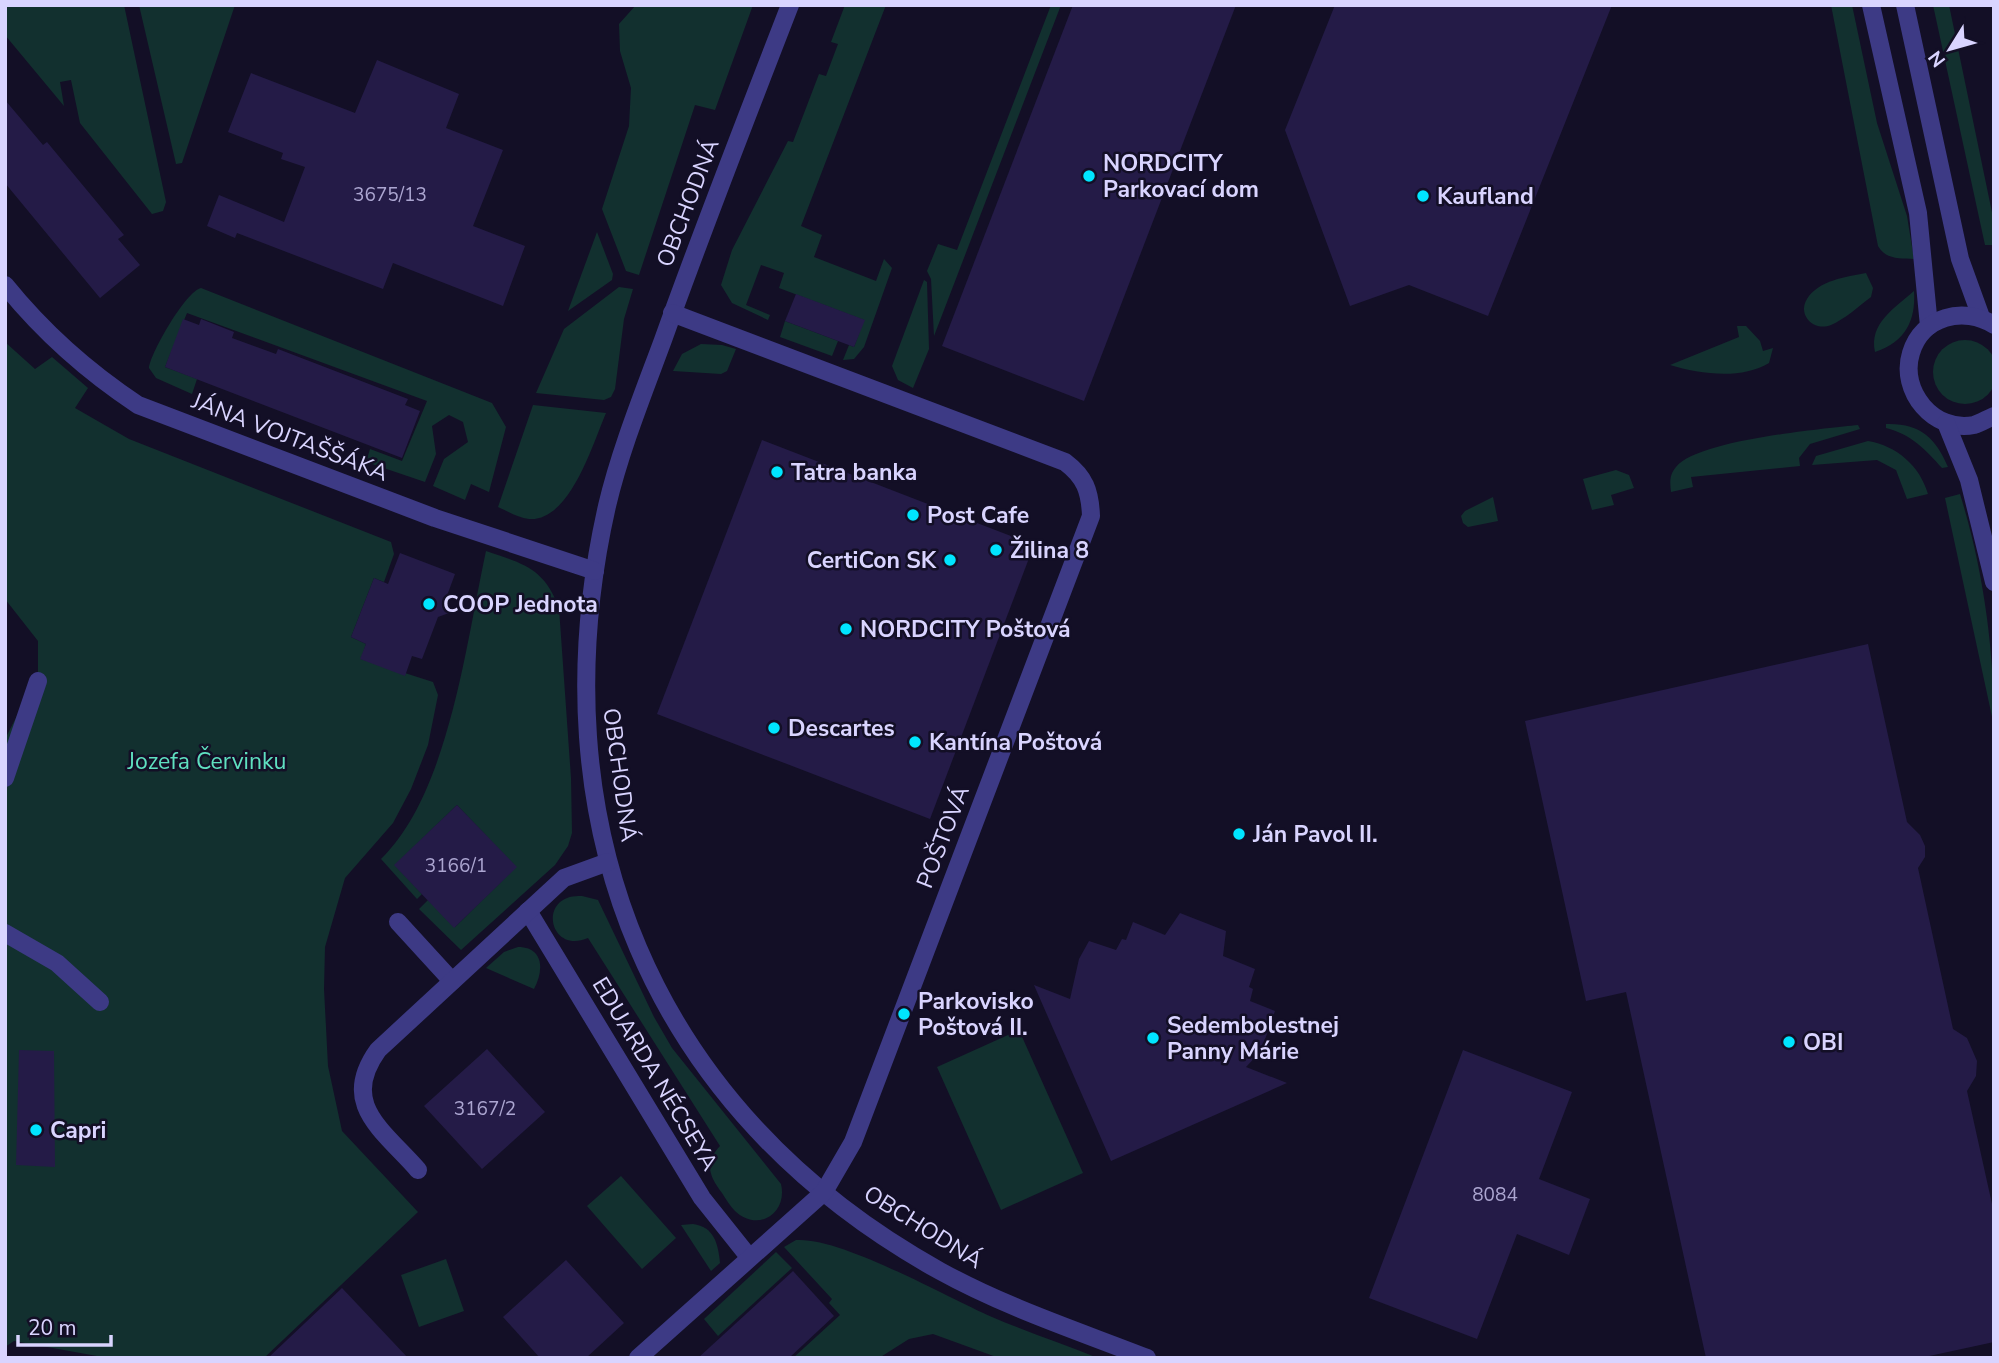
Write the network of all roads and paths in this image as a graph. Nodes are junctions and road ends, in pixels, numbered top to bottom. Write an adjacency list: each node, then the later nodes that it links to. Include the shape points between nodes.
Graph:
1 (790, 5): 5 (street, OBCHODNÁ)
2 (1871, 5): 7 (street, via 1918,213)
3 (1905, 5): 6 (street, via 1957,246)
4 (5, 285): 10 (street, JÁNA VOJTAŠŠÁKA, via 38,325 138,405 435,519)
5 (673, 313): 10 (street, OBCHODNÁ, via 608,502); 21 (street, POŠTOVÁ, via 1065,462 1079,472 1090,492 1091,516 963,855 853,1142)
6 (1987, 321): 7 (street, via 1963,314)
7 (1929, 326): 9 (street, via 1910,354 1909,380 1919,403)
8 (1994, 416): 9 (street, via 1972,425)
9 (1946, 423): 11 (street, via 1969,480)
10 (594, 571): 14 (street, OBCHODNÁ, via 584,674 587,750)
11 (1994, 582)
12 (38, 681): 13 (street)
13 (5, 778)
14 (608, 862): 15 (street, via 564,878); 21 (street, OBCHODNÁ, via 639,953 698,1056 762,1135)
15 (528, 911): 18 (street); 22 (street, EDUARDA NÉCSEYA, via 702,1198)
16 (398, 922): 18 (street)
17 (5, 933): 19 (street, via 57,963)
18 (452, 981): 20 (street, via 377,1050 360,1083 368,1114)
19 (100, 1002)
20 (418, 1170)
21 (824, 1192): 22 (street); 24 (street, OBCHODNÁ, via 940,1272 990,1297)
22 (749, 1257): 23 (street)
23 (638, 1358)
24 (1147, 1358)

